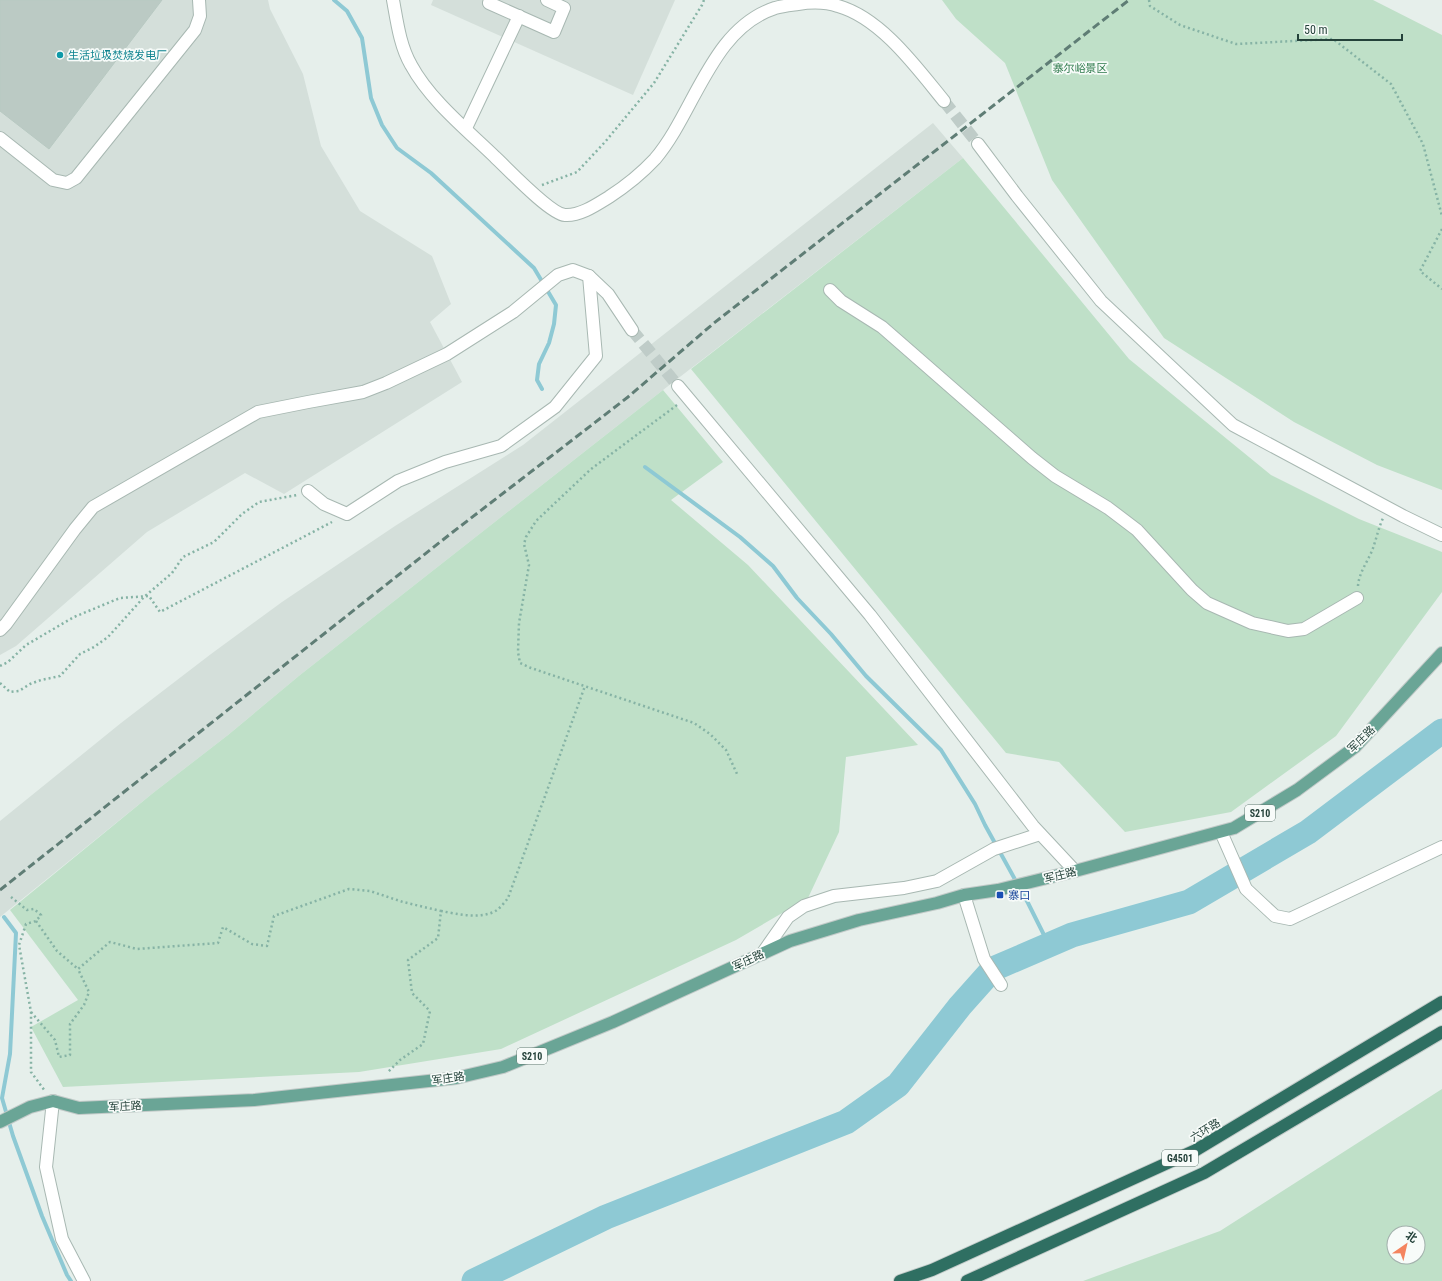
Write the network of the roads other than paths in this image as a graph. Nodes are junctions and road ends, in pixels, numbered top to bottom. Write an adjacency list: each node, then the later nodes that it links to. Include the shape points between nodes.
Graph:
1 (199, 0): 8 (street, via 200,16 196,30 76,178 67,183 53,180)
2 (393, 0): 7 (street, via 400,37 410,64 423,85)
3 (490, 0): 5 (street, via 489,3)
4 (547, 0): 5 (street, via 564,8 554,32)
5 (518, 16): 7 (street)
6 (944, 101): 7 (street, via 898,47 869,21 838,6 806,3 774,8 746,24 735,34 710,67 684,116 656,158 629,183 582,212 563,215 545,204)
7 (466, 128)
8 (0, 138)
9 (978, 144): 15 (street, via 1101,301 1233,425)
10 (590, 276): 12 (street, via 608,294); 14 (street, via 596,356 555,407 501,446 445,462 398,481 347,514 324,504); 17 (street, via 573,270 558,275 513,312 447,354 363,392 258,412 93,507)
11 (830, 290): 16 (street, via 840,300 882,327 1055,476 1108,508 1137,530 1207,603 1252,623 1288,631 1304,629)
12 (632, 330)
13 (678, 386): 20 (street, via 870,615)
14 (308, 491)
15 (1442, 536)
16 (1357, 598)
17 (0, 630)
18 (1442, 653): 19 (main road, 军庄路 / S210, via 1355,747 1297,790 1234,828)
19 (1221, 832): 21 (street, via 1246,890 1275,916 1290,919); 22 (main road, 军庄路 / S210)
20 (1040, 834): 22 (street); 24 (street, via 994,849 938,881 904,888 834,896 804,906 788,917)
21 (1442, 847)
22 (1075, 871): 23 (main road, 军庄路 / S210)
23 (964, 895): 24 (main road, 军庄路 / S210, via 859,920 790,941); 25 (street, via 984,959)
24 (762, 954): 28 (main road, 军庄路 / S210, via 613,1022 503,1068 456,1078 254,1100 79,1108)
25 (1001, 985)
26 (1442, 1002): 31 (highway, 六环路 / G4501, via 1196,1150 932,1270)
27 (1442, 1032): 32 (highway, G4501, via 1204,1173)
28 (53, 1101): 29 (main road, 军庄路 / S210, via 30,1107); 30 (street, via 46,1167 62,1240)
29 (0, 1122)
30 (84, 1281)
31 (900, 1281)
32 (967, 1281)

